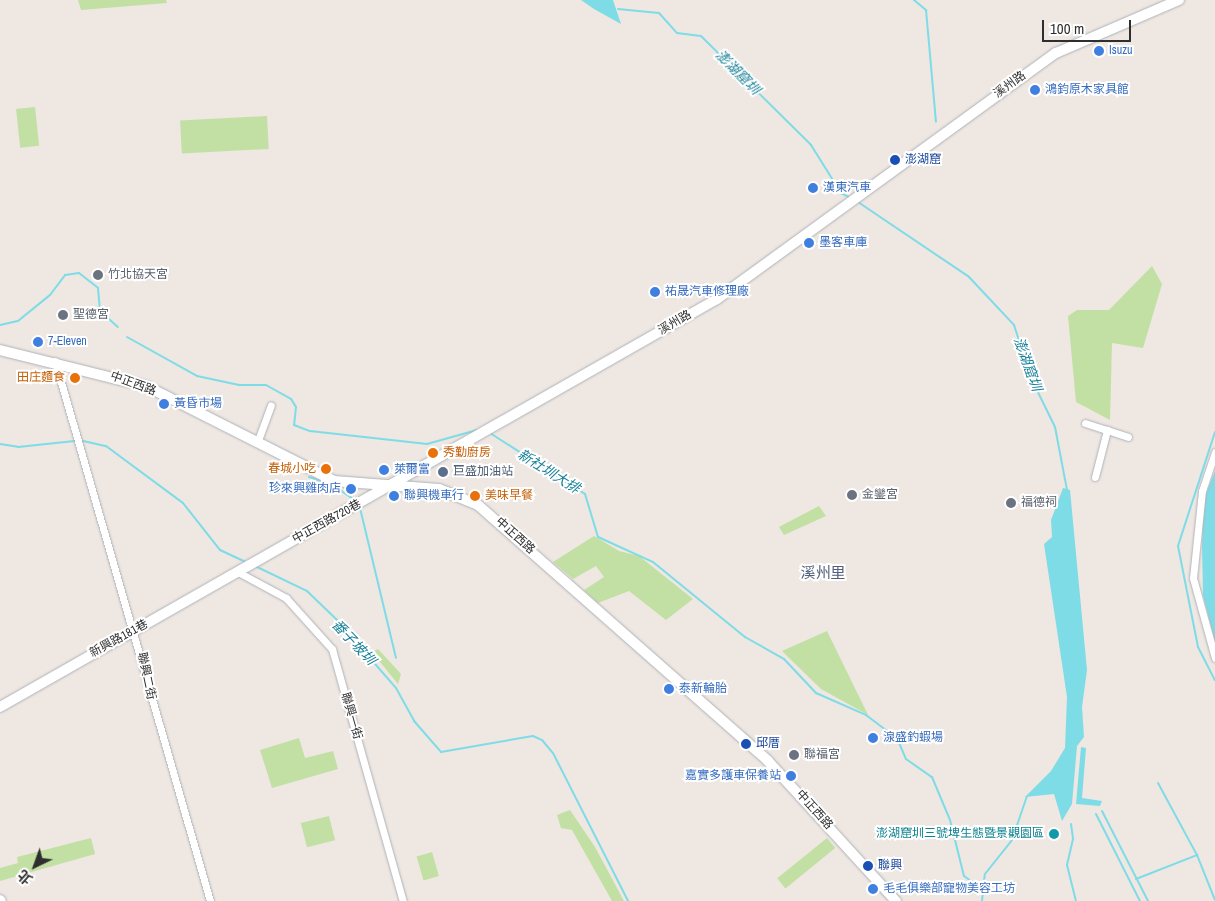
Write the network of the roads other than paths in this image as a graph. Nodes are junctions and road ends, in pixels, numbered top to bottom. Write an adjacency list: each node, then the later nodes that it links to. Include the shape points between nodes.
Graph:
1 (1179, 0): 11 (street, 溪州路, via 1056,53 717,299)
2 (0, 350): 3 (street, 中正西路)
3 (55, 361): 8 (street, 中正西路, via 148,388); 13 (street, 聯興二街, via 73,434)
4 (271, 405): 8 (street)
5 (1085, 423): 6 (street)
6 (1107, 430): 7 (street); 10 (street)
7 (1128, 437)
8 (257, 442): 11 (street, 中正西路, via 334,481)
9 (1215, 452): 14 (street, via 1202,491 1193,578)
10 (1095, 477)
11 (393, 485): 12 (street, 中正西路720巷); 18 (street, 中正西路, via 439,489 489,512 780,772)
12 (238, 572): 13 (street, 新興路181巷); 17 (street, 聯興一街, via 286,598 332,649)
13 (133, 631): 15 (street, 新興路181巷); 16 (street, 聯興二街)
14 (1215, 658)
15 (0, 707)
16 (210, 901)
17 (404, 901)
18 (896, 901)

